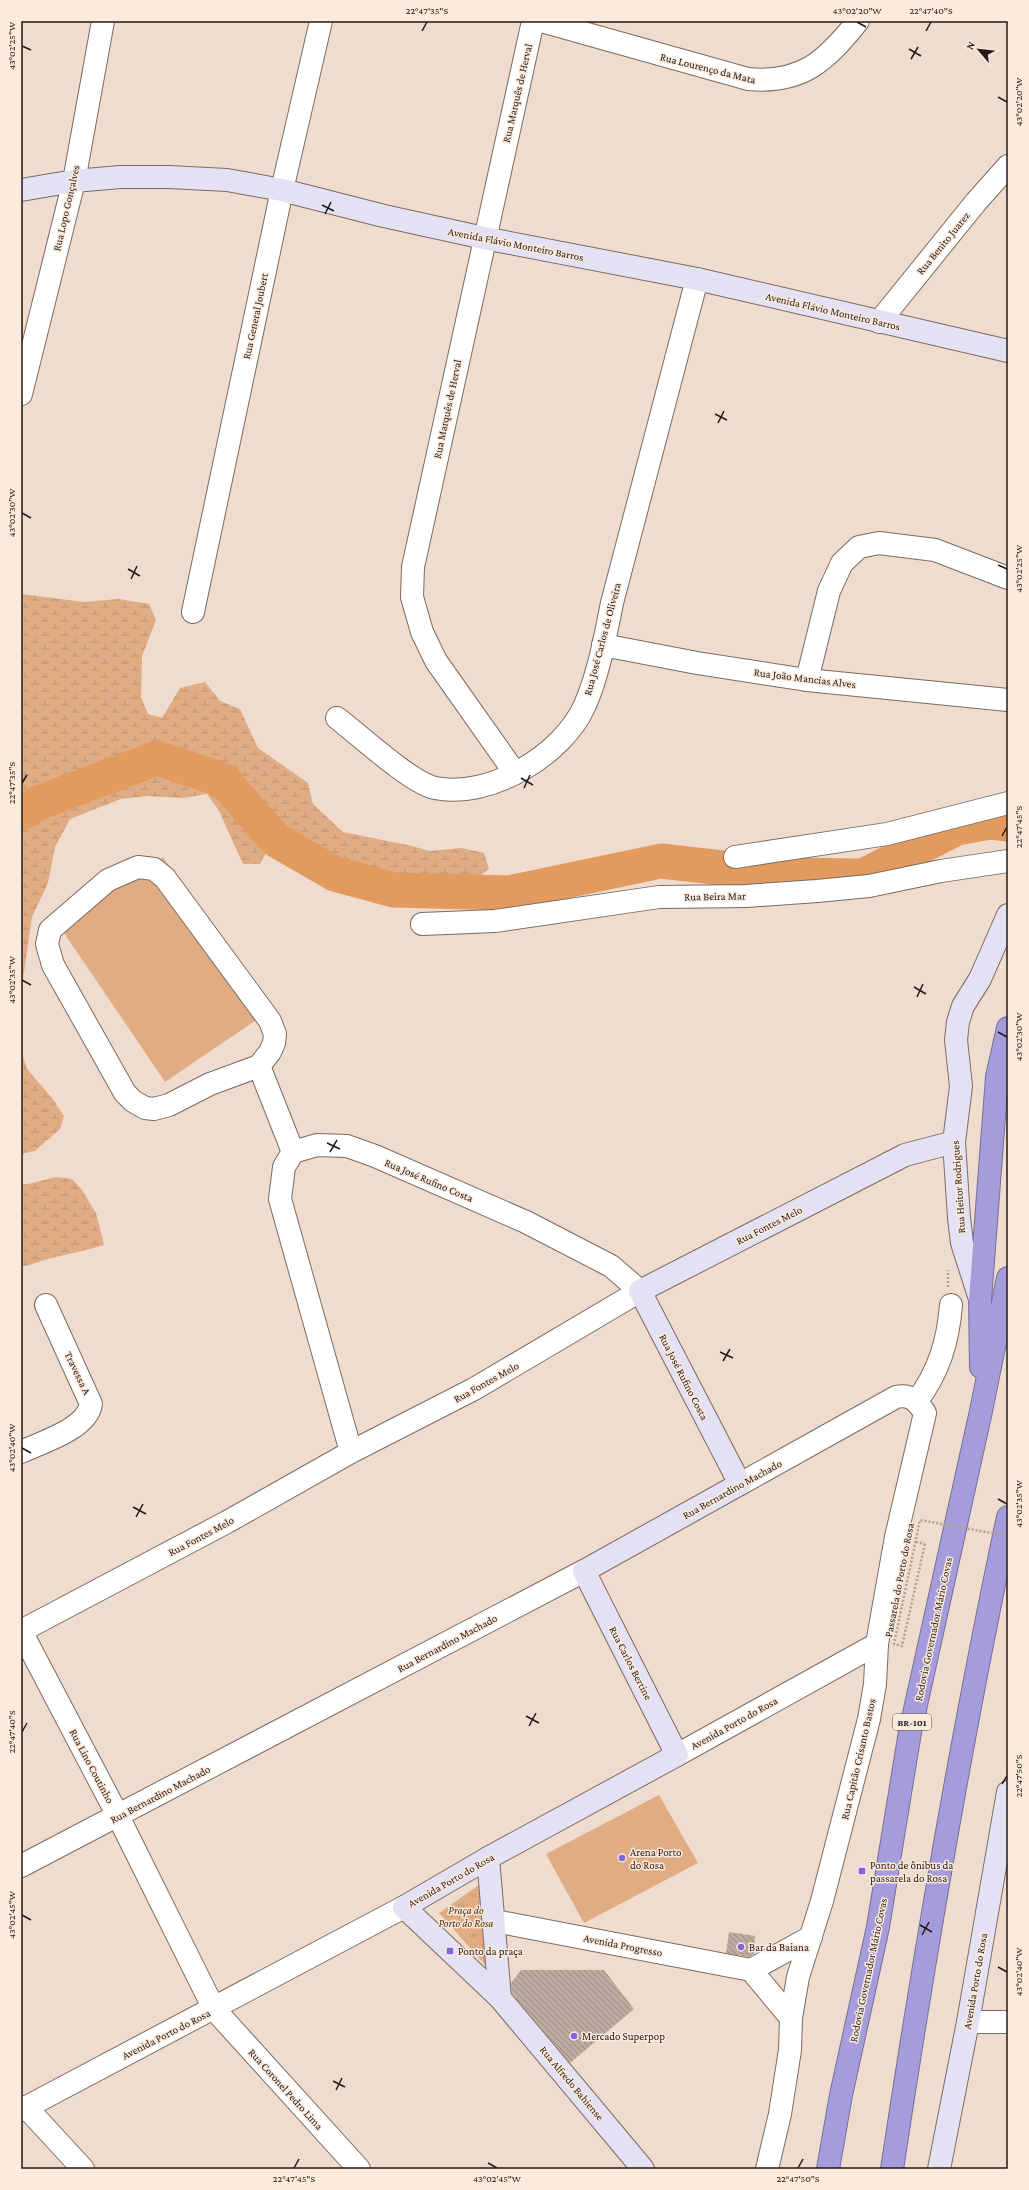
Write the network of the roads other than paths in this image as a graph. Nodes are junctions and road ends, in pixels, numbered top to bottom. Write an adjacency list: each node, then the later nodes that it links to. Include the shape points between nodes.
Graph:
1 (103, 21): 7 (street, Rua Lopo Gonçalves)
2 (320, 21): 9 (street, Rua General Joubert)
3 (533, 21): 10 (street, Rua Marquês de Herval)
4 (541, 21): 5 (street, Rua Lourenço da Mata, via 748,80 770,81 807,71 840,43)
5 (858, 21)
6 (1008, 166): 12 (street, Rua Benito Juarez)
7 (74, 181): 8 (main road, Avenida Flávio Monteiro Barros); 9 (main road, Avenida Flávio Monteiro Barros, via 120,177 169,177 227,180); 14 (street, Rua Lopo Gonçalves)
8 (21, 190)
9 (282, 190): 10 (main road, Avenida Flávio Monteiro Barros); 16 (street, Rua General Joubert)
10 (484, 238): 11 (main road, Avenida Flávio Monteiro Barros); 21 (street, Rua Marquês de Herval, via 413,567 412,597 422,632 436,661)
11 (697, 279): 12 (main road, Avenida Flávio Monteiro Barros); 17 (street, Rua José Carlos de Oliveira)
12 (879, 322): 13 (main road, Avenida Flávio Monteiro Barros)
13 (1008, 351)
14 (21, 394)
15 (1008, 578): 18 (street, via 935,550 879,542 860,547 842,563 829,591)
16 (192, 612)
17 (603, 645): 18 (street, Rua João Mancias Alves, via 696,663); 21 (street, Rua José Carlos de Oliveira, via 585,705 574,725 549,751)
18 (807, 680): 19 (street, Rua João Mancias Alves)
19 (1008, 700)
20 (337, 718): 21 (street, Rua José Carlos de Oliveira, via 415,779 434,788 457,789 489,785)
21 (516, 773)
22 (1008, 802): 23 (street, via 887,834)
23 (736, 857)
24 (1008, 861): 26 (street, Rua Beira Mar, via 869,886 746,896 659,897 495,921)
25 (1008, 915): 29 (main road, Rua Heitor Rodrigues, via 980,979 963,1006 958,1022 956,1040 961,1086)
26 (422, 924)
27 (1008, 1028): 33 (highway, via 997,1076)
28 (259, 1066): 28 (street, via 210,1084 169,1105 154,1109 145,1108 133,1101 125,1093 53,965 47,944 50,930 108,880 138,867 154,869 165,878 270,1021 274,1043); 30 (street)
29 (954, 1142): 32 (main road, Rua Fontes Melo, via 905,1155); 33 (main road, Rua Heitor Rodrigues, via 962,1243)
30 (293, 1152): 32 (street, Rua José Rufino Costa, via 317,1145 347,1146 375,1156 526,1222 611,1266); 39 (street, via 284,1167 280,1199)
31 (1008, 1278): 37 (highway, Rodovia Governador Mário Covas / BR-101)
32 (640, 1291): 39 (street, Rua Fontes Melo, via 474,1389); 40 (main road, Rua José Rufino Costa)
33 (980, 1300): 37 (highway)
34 (46, 1305): 38 (street, Travessa A, via 91,1404 90,1413 75,1427)
35 (950, 1305): 36 (street, via 949,1332 931,1381)
36 (917, 1401): 40 (street, Rua Bernardino Machado, via 904,1395 896,1397); 45 (street, Rua Capitão Crisanto Bastos, via 925,1413 897,1529)
37 (981, 1411): 67 (highway, Rodovia Governador Mário Covas / BR-101, via 910,1732 878,1927 841,2095)
38 (21, 1452)
39 (352, 1452): 44 (street, Rua Fontes Melo, via 227,1522)
40 (740, 1484): 42 (main road, Rua Bernardino Machado)
41 (1008, 1517): 48 (highway)
42 (584, 1571): 46 (main road, Rua Carlos Bertine); 49 (street, Rua Bernardino Machado)
43 (1008, 1592): 48 (highway, via 983,1715)
44 (21, 1631): 49 (street, Rua Lino Coutinho)
45 (877, 1644): 46 (street, Avenida Porto do Rosa); 55 (street, Rua Capitão Crisanto Bastos, via 875,1684 869,1719)
46 (677, 1755): 51 (main road, Avenida Porto do Rosa)
47 (1008, 1792): 50 (main road, Avenida Porto do Rosa)
48 (952, 1803): 68 (highway)
49 (118, 1816): 52 (street, Rua Bernardino Machado); 58 (street, Rua Lino Coutinho)
50 (1004, 1826): 60 (main road, Avenida Porto do Rosa)
51 (488, 1858): 53 (main road, Avenida Porto do Rosa); 54 (main road)
52 (21, 1866)
53 (404, 1907): 57 (main road, Rua Alfredo Bahiense); 58 (street, Avenida Porto do Rosa)
54 (495, 1921): 56 (street, Avenida Progresso); 57 (main road)
55 (812, 1937): 56 (street); 59 (street, Rua Capitão Crisanto Bastos, via 798,1977)
56 (752, 1970): 59 (street)
57 (500, 1998): 65 (main road, Rua Alfredo Bahiense)
58 (214, 2009): 62 (street, Avenida Porto do Rosa); 64 (street, Rua Coronel Pedro Lima)
59 (791, 2018): 66 (street, Rua Capitão Crisanto Bastos, via 790,2050 780,2114)
60 (968, 2022): 61 (street); 69 (main road, Avenida Porto do Rosa)
61 (1008, 2022)
62 (24, 2108): 63 (street)
63 (83, 2169)
64 (359, 2169)
65 (643, 2169)
66 (767, 2169)
67 (828, 2169)
68 (892, 2169)
69 (939, 2169)

